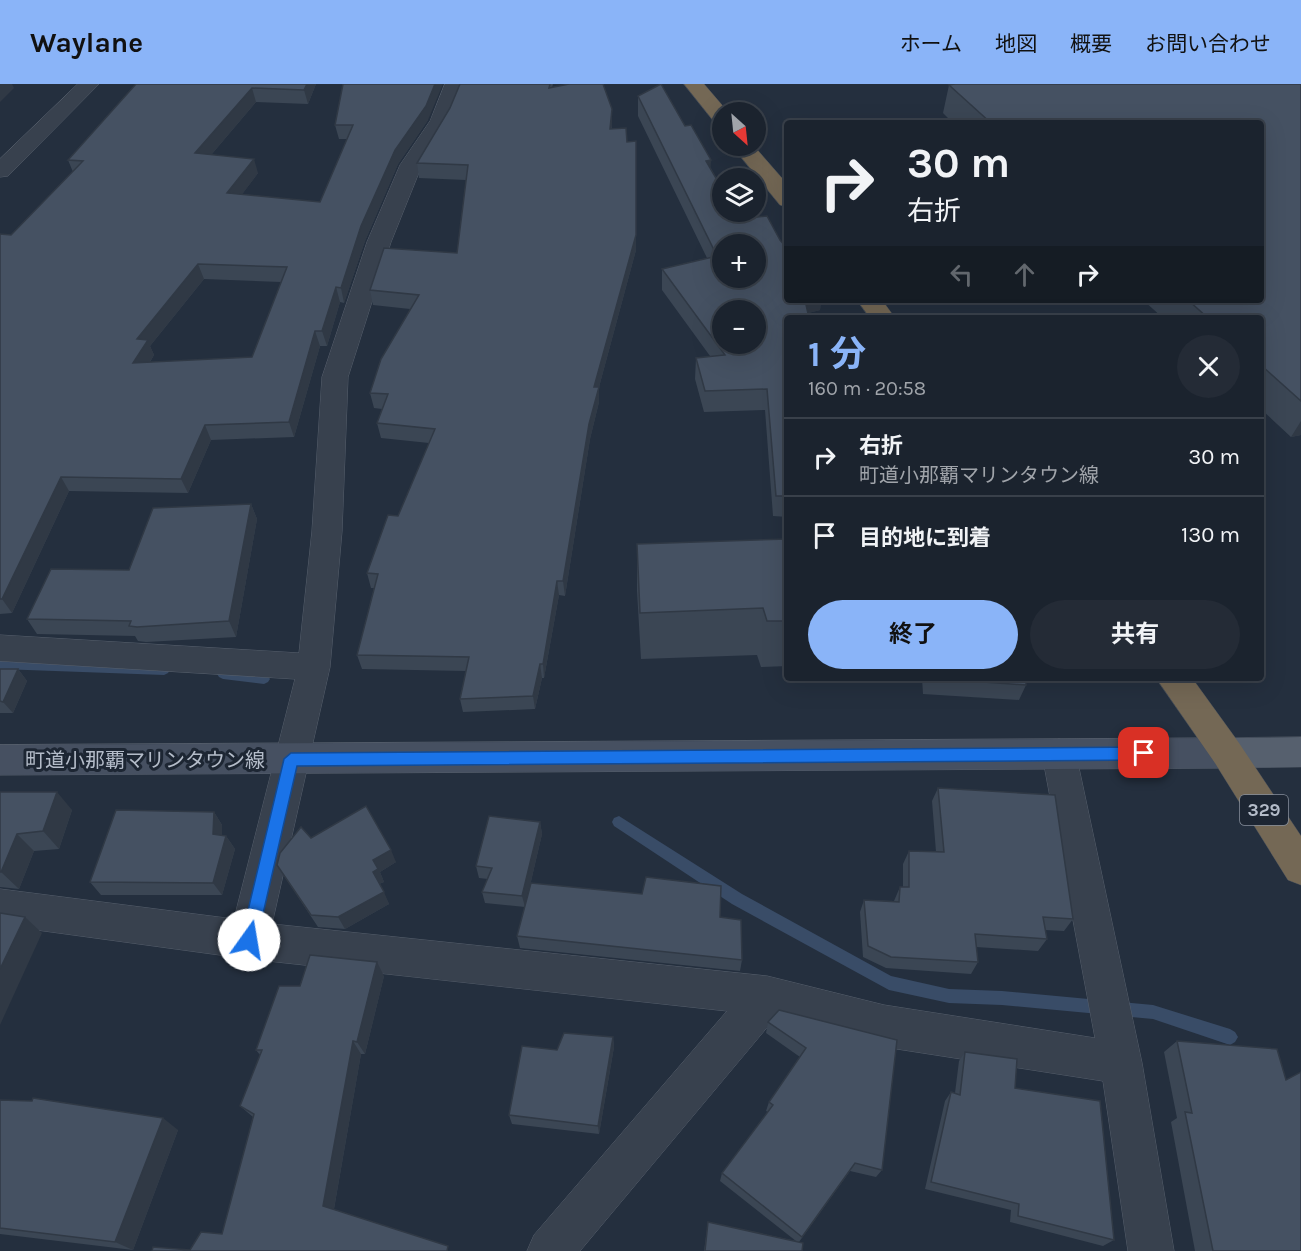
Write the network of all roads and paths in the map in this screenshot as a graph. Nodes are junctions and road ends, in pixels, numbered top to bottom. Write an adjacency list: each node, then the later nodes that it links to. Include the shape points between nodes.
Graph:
1 (89, 84): 6 (street)
2 (455, 84): 11 (street, via 440,122 411,165 379,242 335,377 327,531)
3 (694, 84): 4 (highway)
4 (712, 106)
5 (751, 156): 7 (highway)
6 (0, 171)
7 (784, 195)
8 (872, 303): 9 (highway)
9 (882, 315)
10 (0, 648): 11 (street)
11 (314, 667): 16 (street)
12 (1175, 681): 13 (highway, 329)
13 (1227, 753): 14 (main road); 15 (street, 町道小那覇マリンタウン線); 18 (highway, 329)
14 (1301, 753)
15 (1059, 754): 16 (street, 町道小那覇マリンタウン線); 22 (street)
16 (291, 759): 17 (street, 町道小那覇マリンタウン線); 20 (street)
17 (0, 760)
18 (1301, 868)
19 (0, 907): 20 (street)
20 (249, 940): 21 (street)
21 (767, 996): 22 (street, via 884,1026); 23 (street)
22 (1118, 1050): 24 (street)
23 (550, 1251)
24 (1151, 1251)

